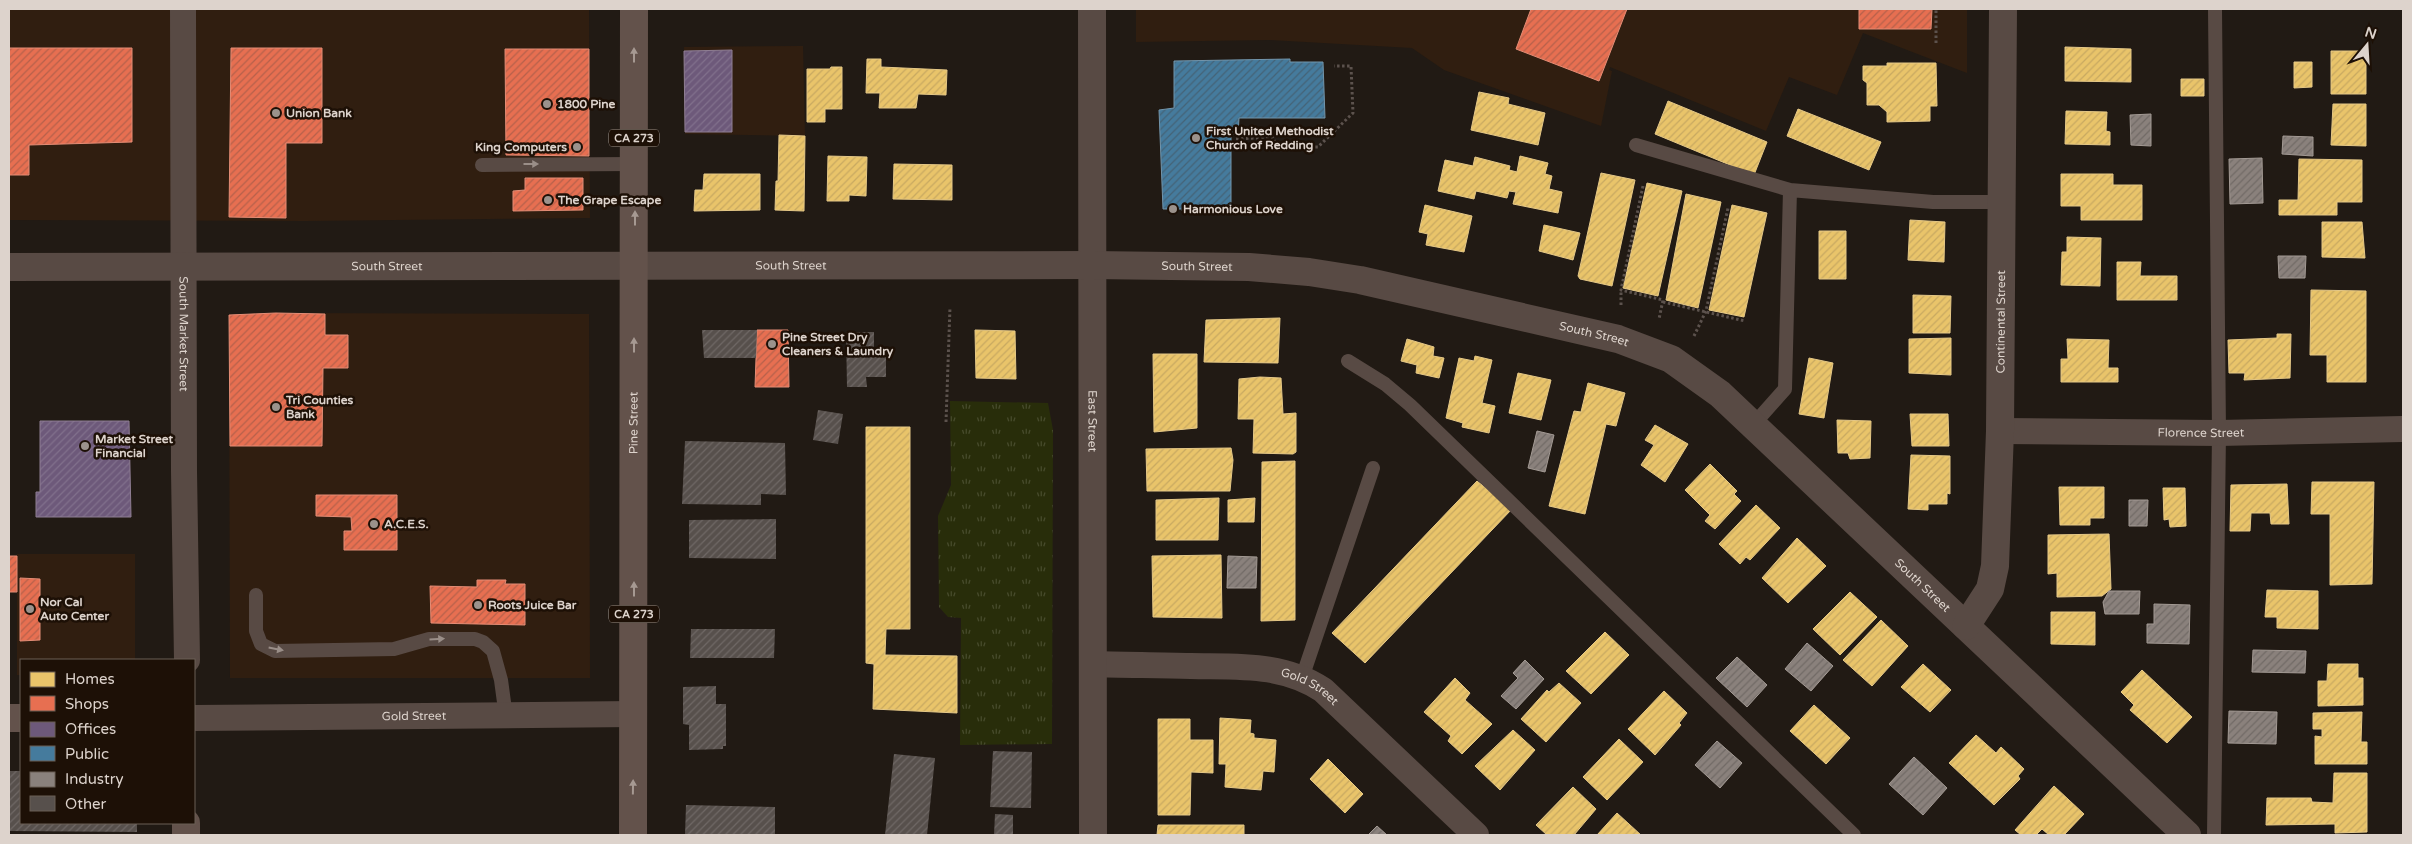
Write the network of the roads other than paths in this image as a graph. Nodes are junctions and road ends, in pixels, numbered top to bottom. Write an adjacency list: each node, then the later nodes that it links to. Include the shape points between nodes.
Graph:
1 (183, 9): 13 (street, South Market Street)
2 (634, 9): 8 (main road, Pine Street / CA 273, one-way to 2)
3 (1092, 9): 11 (street, East Street)
4 (2003, 9): 10 (street, Continental Street)
5 (2215, 9): 19 (lane)
6 (1636, 145): 9 (lane)
7 (482, 164): 8 (lane, one-way to 8)
8 (635, 164): 14 (main road, Pine Street / CA 273, one-way to 8)
9 (1790, 190): 10 (lane, via 1933,202); 16 (lane, via 1785,389)
10 (2002, 202): 18 (street, Continental Street)
11 (1092, 265): 14 (street, South Street); 16 (street, South Street, via 1230,266 1309,272 1360,280 1584,330 1650,350 1679,364 1720,394); 24 (street, East Street)
12 (9, 267): 13 (street, South Street)
13 (183, 267): 14 (street, South Street); 23 (street, South Market Street)
14 (634, 267): 26 (main road, Pine Street / CA 273, one-way to 14)
15 (1348, 361): 32 (lane, via 1385,384 1410,405)
16 (1754, 426): 22 (street, South Street)
17 (2403, 429): 19 (street, Florence Street)
18 (2000, 431): 19 (street, Florence Street); 22 (street, Continental Street, via 1995,566 1990,589)
19 (2218, 433): 34 (lane)
20 (1373, 468): 25 (lane)
21 (256, 595): 27 (lane, one-way to 27, via 256,631 261,644 275,651 394,649 429,639 464,638 483,642 493,651 498,665)
22 (1966, 626): 33 (street, South Street)
23 (187, 659)
24 (1092, 664): 25 (street, Gold Street, via 1256,667); 30 (street, East Street)
25 (1302, 678): 31 (street, Gold Street, via 1324,690)
26 (634, 714): 27 (street, Gold Street); 29 (main road, Pine Street / CA 273, one-way to 26)
27 (506, 717): 28 (street, Gold Street)
28 (195, 718)
29 (633, 835)
30 (1093, 835)
31 (1476, 835)
32 (1854, 835)
33 (2187, 835)
34 (2214, 835)

